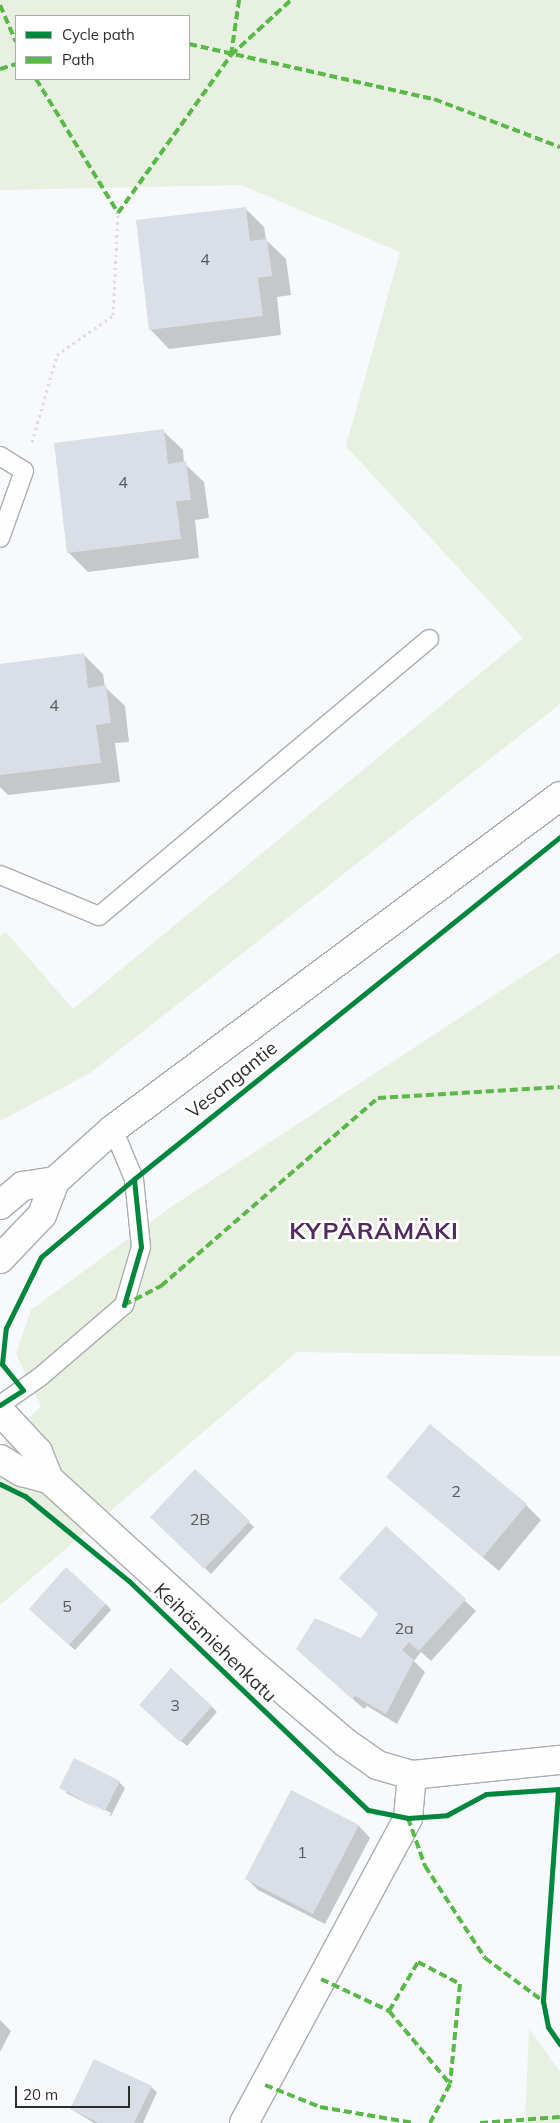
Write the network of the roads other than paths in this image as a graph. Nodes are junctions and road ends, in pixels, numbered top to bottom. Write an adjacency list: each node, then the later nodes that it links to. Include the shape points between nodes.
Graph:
1 (0, 456): 2 (lane, via 24,471)
2 (0, 538)
3 (429, 639): 5 (lane, via 100,916)
4 (560, 796): 6 (street, Vesangantie)
5 (0, 875)
6 (113, 1129): 7 (street, Vesangantie); 10 (lane, via 134,1179 141,1247 124,1305 40,1377)
7 (56, 1180): 8 (street, via 23,1186); 9 (street, Vesangantie, via 42,1214)
8 (0, 1205)
9 (0, 1259)
10 (0, 1405)
11 (0, 1411): 13 (street, Keihäsmiehenkatu, via 38,1452)
12 (0, 1459): 13 (street, Keihäsmiehenkatu, via 22,1472)
13 (49, 1479): 15 (street, Keihäsmiehenkatu, via 346,1743 377,1765)
14 (560, 1760): 15 (street)
15 (412, 1775): 16 (street, via 408,1818)
16 (244, 2123)

